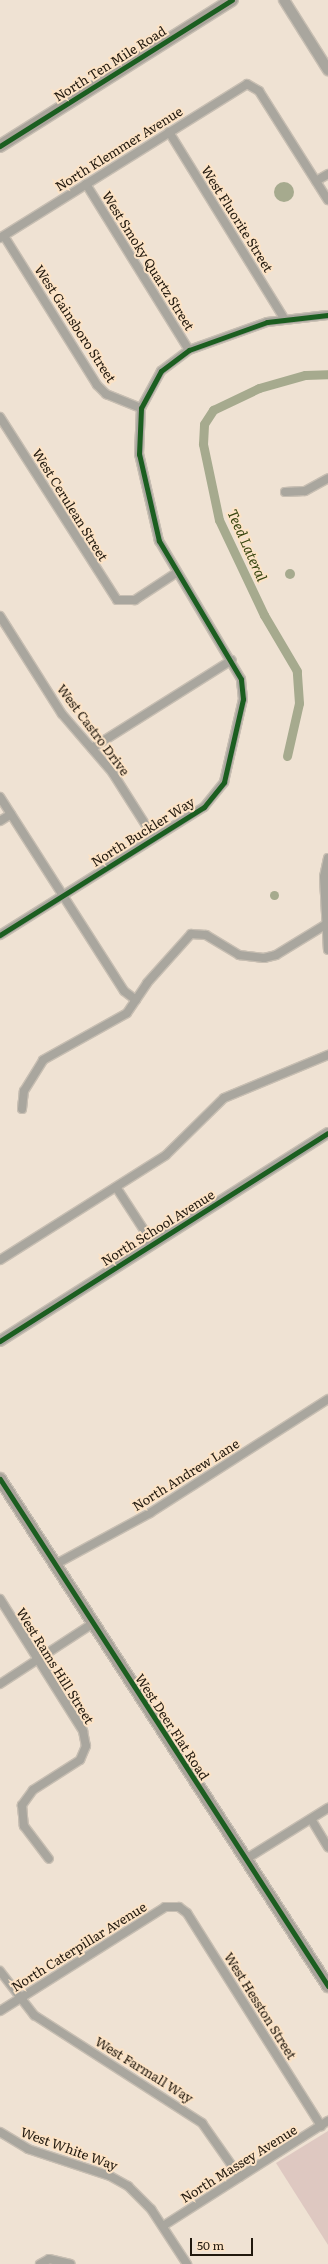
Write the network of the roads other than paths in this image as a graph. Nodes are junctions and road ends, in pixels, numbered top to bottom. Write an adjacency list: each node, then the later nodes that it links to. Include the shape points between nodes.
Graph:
1 (232, 0): 5 (main road, North Ten Mile Road)
2 (284, 0): 3 (street)
3 (328, 70)
4 (168, 132): 7 (street, North Klemmer Avenue, via 244,85 251,85 259,91); 8 (street, North Klemmer Avenue); 13 (street, West Fluorite Street)
5 (0, 146)
6 (328, 174): 7 (street)
7 (316, 181): 9 (street)
8 (86, 184): 11 (street, North Klemmer Avenue); 14 (street, West Smoky Quartz Street)
9 (326, 191): 10 (street)
10 (328, 200)
11 (2, 237): 15 (street, West Gainsboro Street, via 97,385 106,394)
12 (328, 315): 13 (street)
13 (284, 318): 14 (street)
14 (190, 350): 15 (street, via 161,371)
15 (141, 408): 19 (street, North Buckler Way, via 139,454 159,541)
16 (0, 417): 19 (street, West Cerulean Street, via 113,595 123,602 135,600)
17 (328, 478): 18 (street, via 305,491)
18 (285, 492)
19 (176, 573): 21 (street, North Buckler Way)
20 (0, 616): 22 (street, West Castro Drive, via 62,714)
21 (232, 660): 22 (street); 26 (street, North Buckler Way, via 241,679 243,699 224,782 204,807)
22 (92, 748): 26 (street, West Castro Drive, via 112,772)
23 (0, 797): 24 (street)
24 (11, 814): 25 (street); 28 (street)
25 (0, 821)
26 (154, 838): 28 (street, North Buckler Way)
27 (328, 858): 29 (street)
28 (63, 896): 30 (street, North Buckler Way); 32 (street, via 124,991)
29 (325, 925): 31 (street); 32 (street, via 276,955 264,958 239,955 206,935 191,934)
30 (0, 935)
31 (328, 950)
32 (136, 1000): 34 (street, via 120,1018 43,1060 24,1091)
33 (328, 1055): 36 (street, via 224,1098 166,1155)
34 (22, 1109)
35 (328, 1133): 37 (street, North School Avenue)
36 (116, 1187): 37 (street); 38 (street)
37 (153, 1244): 39 (street, North School Avenue)
38 (0, 1260)
39 (0, 1341)
40 (328, 1399): 42 (street, North Andrew Lane, via 150,1513)
41 (0, 1479): 42 (main road, West Deer Flat Road)
42 (54, 1565): 44 (main road, West Deer Flat Road)
43 (0, 1599): 45 (street, West Rams Hill Street)
44 (92, 1624): 45 (street); 51 (main road, West Deer Flat Road)
45 (38, 1660): 46 (street); 50 (street, West Rams Hill Street, via 83,1731 86,1746 80,1760 33,1790 22,1805 24,1826)
46 (0, 1684)
47 (328, 1808): 48 (street)
48 (311, 1820): 49 (street); 51 (street)
49 (328, 1847)
50 (49, 1859)
51 (246, 1859): 54 (main road, West Deer Flat Road)
52 (172, 1905): 55 (street, North Caterpillar Avenue); 57 (street, West Hesston Street, via 187,1913)
53 (0, 1971): 55 (street, West Farmall Way)
54 (328, 1986)
55 (18, 2000): 56 (street, North Caterpillar Avenue); 59 (street, West Farmall Way, via 34,2015 202,2123)
56 (0, 2011)
57 (325, 2124): 59 (street, North Massey Avenue)
58 (0, 2132): 60 (street, West White Way, via 28,2149 120,2180 143,2198)
59 (240, 2177): 60 (street, North Massey Avenue)
60 (163, 2226): 63 (street, West White Way)
61 (67, 2262): 62 (street, via 49,2259)
62 (40, 2264)
63 (187, 2264)

